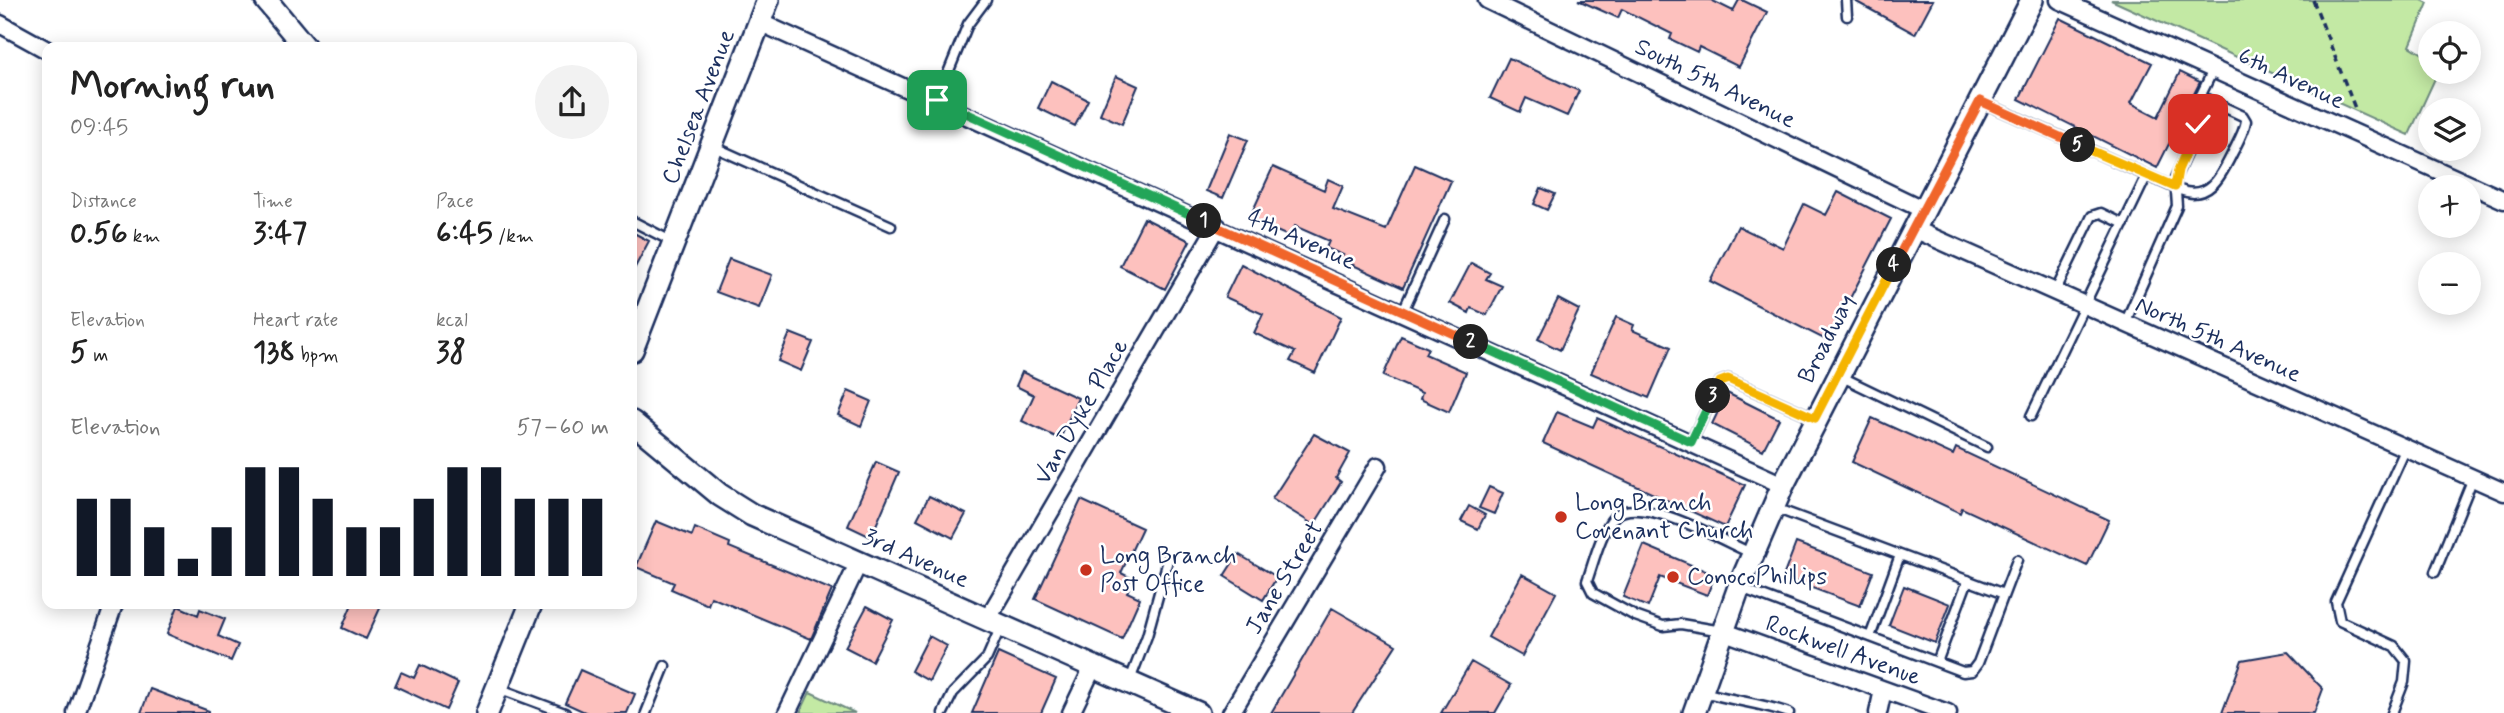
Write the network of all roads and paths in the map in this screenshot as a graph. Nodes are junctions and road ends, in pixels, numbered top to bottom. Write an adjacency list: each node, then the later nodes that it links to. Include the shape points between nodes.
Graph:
1 (266, 0): 12 (street)
2 (768, 0): 10 (street, Chelsea Avenue)
3 (986, 0): 16 (lane, via 968,24)
4 (1487, 0): 24 (street, South 5th Avenue)
5 (1846, 0): 9 (lane)
6 (2032, 0): 17 (street, Broadway)
7 (2059, 0): 14 (street, 6th Avenue)
8 (2313, 0): 18 (path)
9 (1847, 16)
10 (760, 22): 16 (street, 4th Avenue); 19 (street, Chelsea Avenue)
11 (0, 24): 13 (street)
12 (299, 42)
13 (42, 47)
14 (2214, 68): 15 (lane); 22 (street, 6th Avenue)
15 (2200, 96): 21 (lane, via 2197,130); 21 (lane, via 2242,116 2246,125 2210,189 2195,194)
16 (937, 100): 28 (street, 4th Avenue)
17 (1980, 101): 20 (lane); 24 (street, Broadway)
18 (2357, 111)
19 (712, 146): 27 (lane); 29 (street, Chelsea Avenue)
20 (2147, 175): 21 (lane); 26 (lane)
21 (2175, 187): 33 (lane, via 2177,206)
22 (2504, 200)
23 (1445, 219): 32 (lane)
24 (1919, 219): 30 (street, North 5th Avenue); 35 (street, Broadway)
25 (637, 223): 29 (lane)
26 (2124, 224): 30 (lane, via 2101,213 2092,216); 31 (lane)
27 (891, 226)
28 (1217, 226): 32 (street, 4th Avenue); 58 (street, Van Dyke Place)
29 (674, 243): 34 (street, Chelsea Avenue)
30 (2055, 292): 31 (street, North 5th Avenue)
31 (2084, 305): 33 (street, North 5th Avenue); 36 (lane)
32 (1404, 311): 39 (street, 4th Avenue)
33 (2125, 323): 41 (street, North 5th Avenue)
34 (637, 337)
35 (1837, 375): 37 (street, Broadway); 40 (lane)
36 (2031, 416)
37 (1815, 418): 39 (lane, via 1728,379 1720,382); 44 (street, Broadway)
38 (637, 426): 51 (street, 3rd Avenue, via 720,495 752,515)
39 (1691, 442): 44 (street, 4th Avenue)
40 (1987, 447)
41 (2406, 448): 43 (street, North 5th Avenue); 81 (lane, via 2336,602 2340,621 2394,646 2406,661 2404,682)
42 (1378, 466): 76 (street, Jane Street)
43 (2473, 478): 45 (street, North 5th Avenue); 52 (lane)
44 (1783, 485): 46 (street, Broadway)
45 (2504, 492)
46 (1773, 507): 47 (street, Broadway); 48 (lane)
47 (1753, 553): 54 (street, Broadway); 59 (lane, via 1653,511 1632,508 1615,516 1597,549 1587,581 1593,593 1663,626 1681,624)
48 (1900, 555): 53 (lane); 60 (lane)
49 (1168, 560): 64 (lane)
50 (2017, 560): 55 (lane)
51 (859, 562): 58 (street, 3rd Avenue); 72 (street)
52 (2435, 572)
53 (1968, 580): 55 (lane); 61 (lane)
54 (1739, 587): 59 (street, Broadway); 60 (lane)
55 (2004, 594): 61 (lane, via 1972,671)
56 (112, 609): 68 (street)
57 (529, 609): 65 (street)
58 (994, 623): 63 (street, 3rd Avenue); 73 (lane, via 987,658 953,693)
59 (1722, 631): 66 (street, Rockwell Avenue); 67 (street, Broadway)
60 (1870, 636): 61 (lane)
61 (1937, 662)
62 (665, 666): 71 (lane)
63 (1093, 667): 64 (street, 3rd Avenue); 74 (street)
64 (1129, 682): 75 (street, 3rd Avenue)
65 (497, 688): 69 (street); 70 (lane)
66 (1884, 690): 79 (street); 80 (street, Rockwell Avenue)
67 (1702, 691): 77 (street, Broadway); 78 (lane)
68 (76, 713)
69 (487, 713)
70 (565, 713)
71 (646, 713)
72 (787, 713)
73 (943, 713)
74 (1071, 713)
75 (1198, 713)
76 (1231, 713)
77 (1694, 713)
78 (1789, 713)
79 (1878, 713)
80 (1948, 713)
81 (2392, 713)

